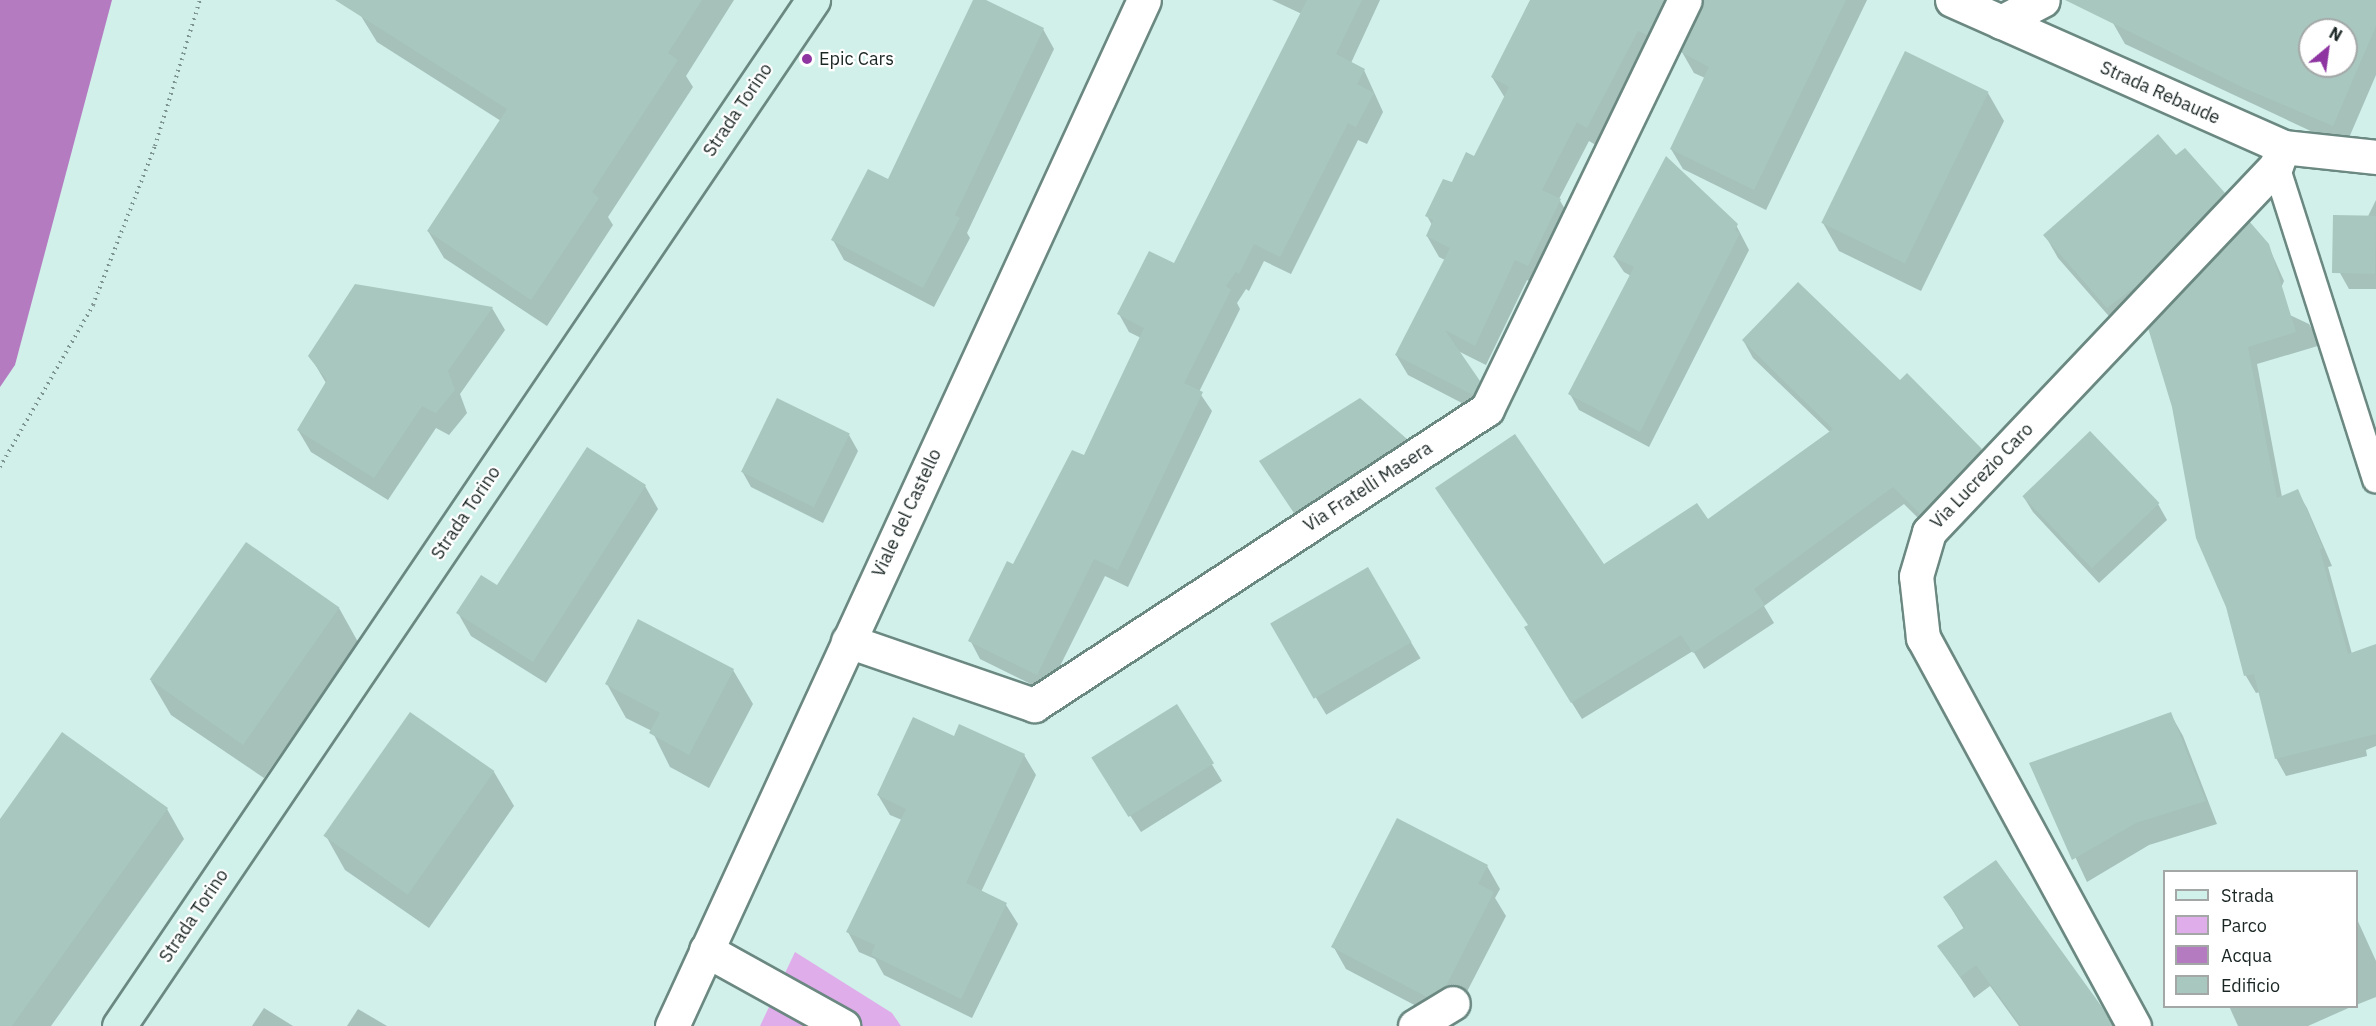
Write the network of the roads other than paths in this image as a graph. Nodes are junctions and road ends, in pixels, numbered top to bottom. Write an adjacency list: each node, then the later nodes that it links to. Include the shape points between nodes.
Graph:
1 (813, 0): 13 (main road, Strada Torino)
2 (1144, 0): 10 (street, Viale del Castello)
3 (1684, 0): 10 (street, Via Fratelli Masera, via 1487,409 1034,705)
4 (1952, 0): 6 (street, Strada Rebaude)
5 (2043, 0): 6 (street)
6 (2001, 22): 7 (street, Strada Rebaude)
7 (2279, 157): 8 (street, Strada Rebaude); 9 (lane); 17 (street, Via Lucrezio Caro, via 1929,532 1916,576 1923,638)
8 (2376, 157)
9 (2376, 479)
10 (848, 641): 11 (street, Viale del Castello)
11 (706, 950): 14 (street, Viale del Castello); 15 (street)
12 (1454, 1003): 16 (street)
13 (119, 1026)
14 (672, 1026)
15 (843, 1026)
16 (1415, 1026)
17 (2134, 1026)

